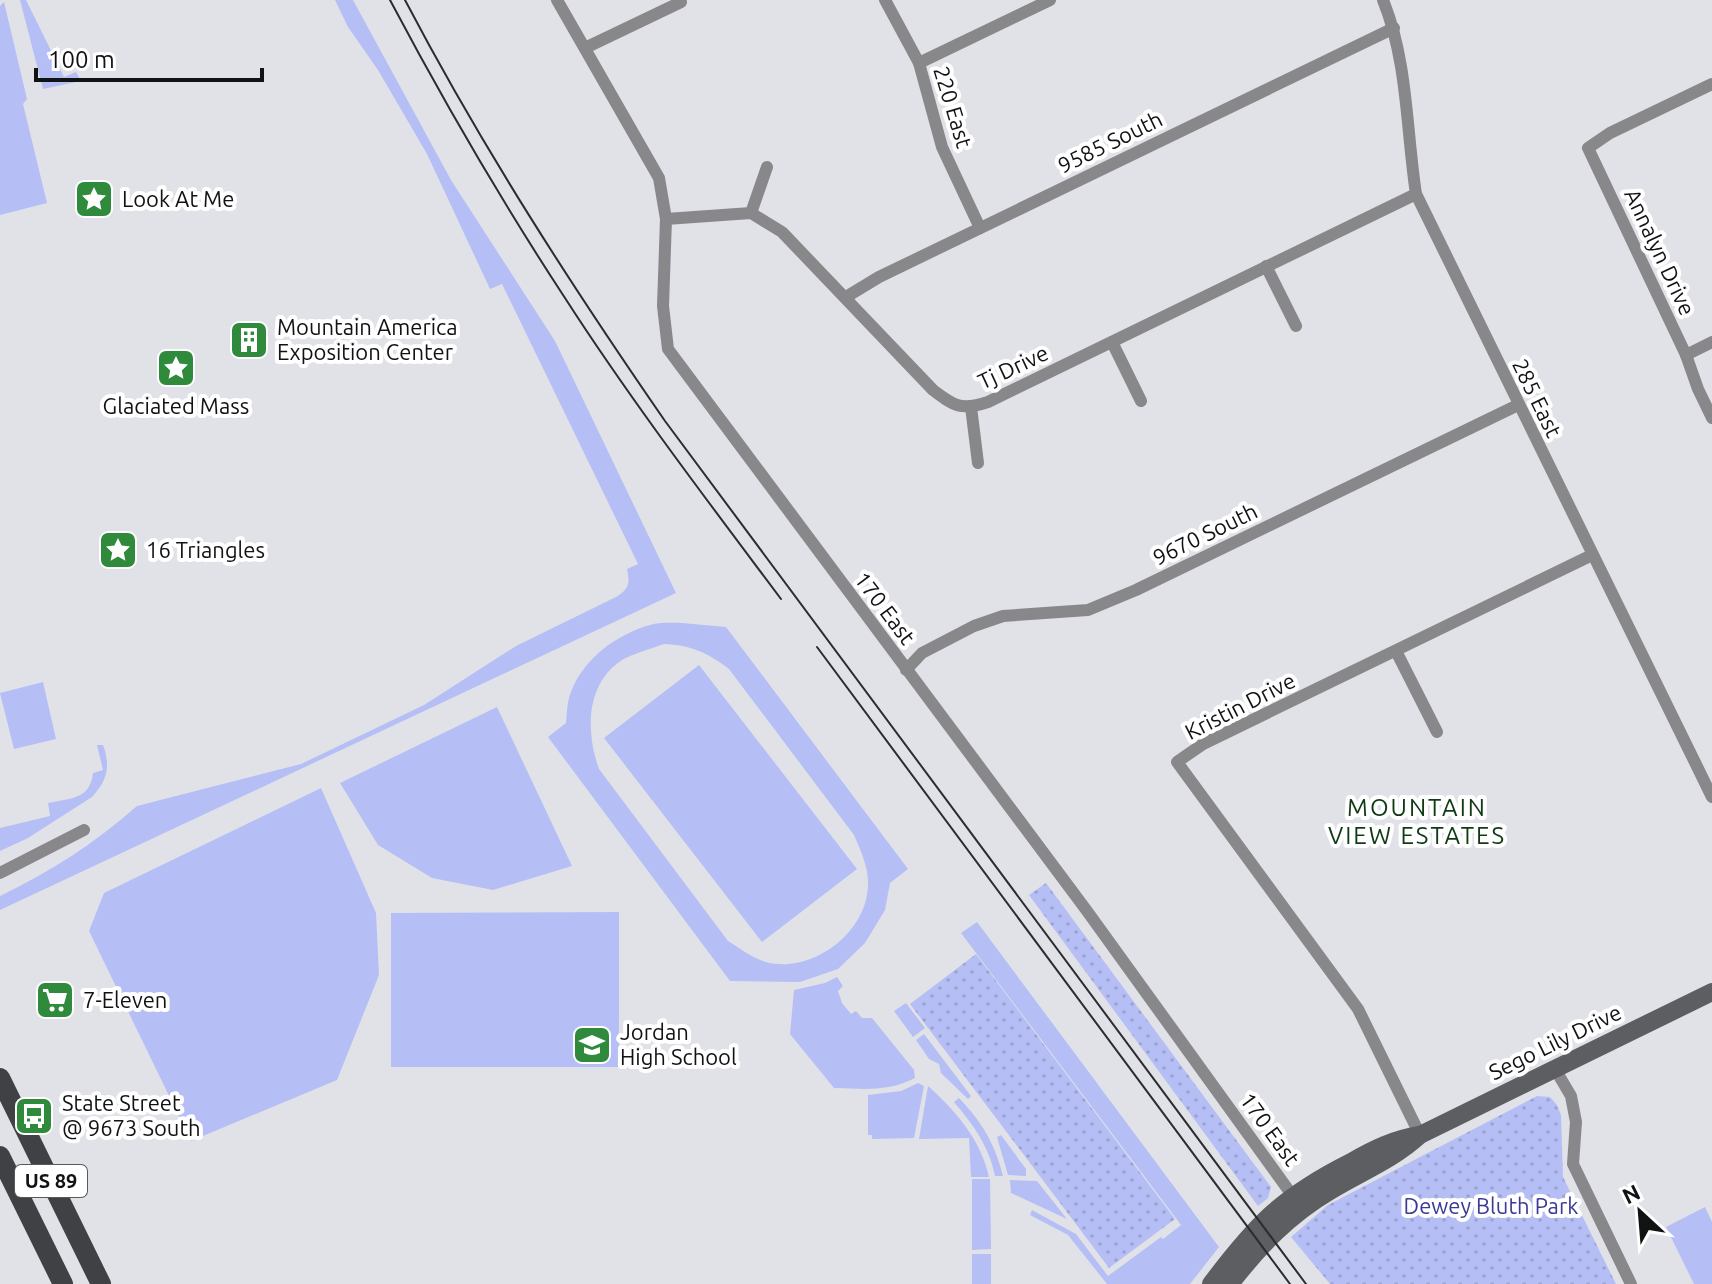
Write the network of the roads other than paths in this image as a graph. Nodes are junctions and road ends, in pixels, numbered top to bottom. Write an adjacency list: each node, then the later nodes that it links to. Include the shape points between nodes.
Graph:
1 (557, 0): 7 (street, 170 East)
2 (885, 0): 8 (street, 220 East)
3 (1050, 0): 8 (street)
4 (1383, 0): 6 (street, 285 East)
5 (681, 2): 7 (street)
6 (1394, 28): 11 (street, 285 East); 14 (street, 9585 South)
7 (585, 48): 13 (street, 170 East, via 659,178)
8 (919, 63): 14 (street, 220 East, via 942,147)
9 (1712, 84): 20 (street, Annalyn Drive, via 1588,148)
10 (767, 167): 12 (street)
11 (1416, 194): 15 (street, Tj Drive); 22 (street, 285 East)
12 (751, 213): 13 (street); 16 (street, Tj Drive, via 782,232)
13 (666, 219): 28 (street, 170 East, via 663,306 668,349)
14 (980, 228): 16 (street, 9585 South)
15 (1266, 266): 17 (street); 18 (street, Tj Drive)
16 (846, 297): 23 (street, Tj Drive, via 933,390 953,405)
17 (1296, 326)
18 (1112, 342): 21 (street); 23 (street, Tj Drive)
19 (1712, 342): 20 (street)
20 (1686, 355): 24 (street, Annalyn Drive)
21 (1141, 401)
22 (1518, 405): 26 (street, 285 East); 28 (street, 9670 South, via 1136,590 1088,610 1003,616 974,626 922,653)
23 (971, 407): 25 (street)
24 (1712, 418)
25 (978, 463)
26 (1592, 555): 27 (street, Kristin Drive); 30 (street, 285 East)
27 (1396, 651): 29 (street); 36 (street, Kristin Drive, via 1203,744 1177,762 1358,1009)
28 (906, 670): 38 (street, 170 East)
29 (1437, 732)
30 (1712, 797)
31 (84, 830): 32 (street)
32 (0, 873)
33 (1712, 992): 34 (main road, Sego Lily Drive)
34 (1555, 1069): 36 (main road, Sego Lily Drive); 43 (street, via 1571,1096 1576,1122 1573,1164)
35 (0, 1078): 40 (main road, US 89)
36 (1420, 1135): 38 (main road, Sego Lily Drive, via 1393,1140); 42 (main road, Sego Lily Drive, via 1400,1154 1331,1190 1287,1221)
37 (0, 1156): 39 (main road, US 89)
38 (1292, 1195): 41 (main road, Sego Lily Drive, via 1246,1239)
39 (63, 1284)
40 (101, 1284)
41 (1211, 1284)
42 (1230, 1284)
43 (1631, 1284)

